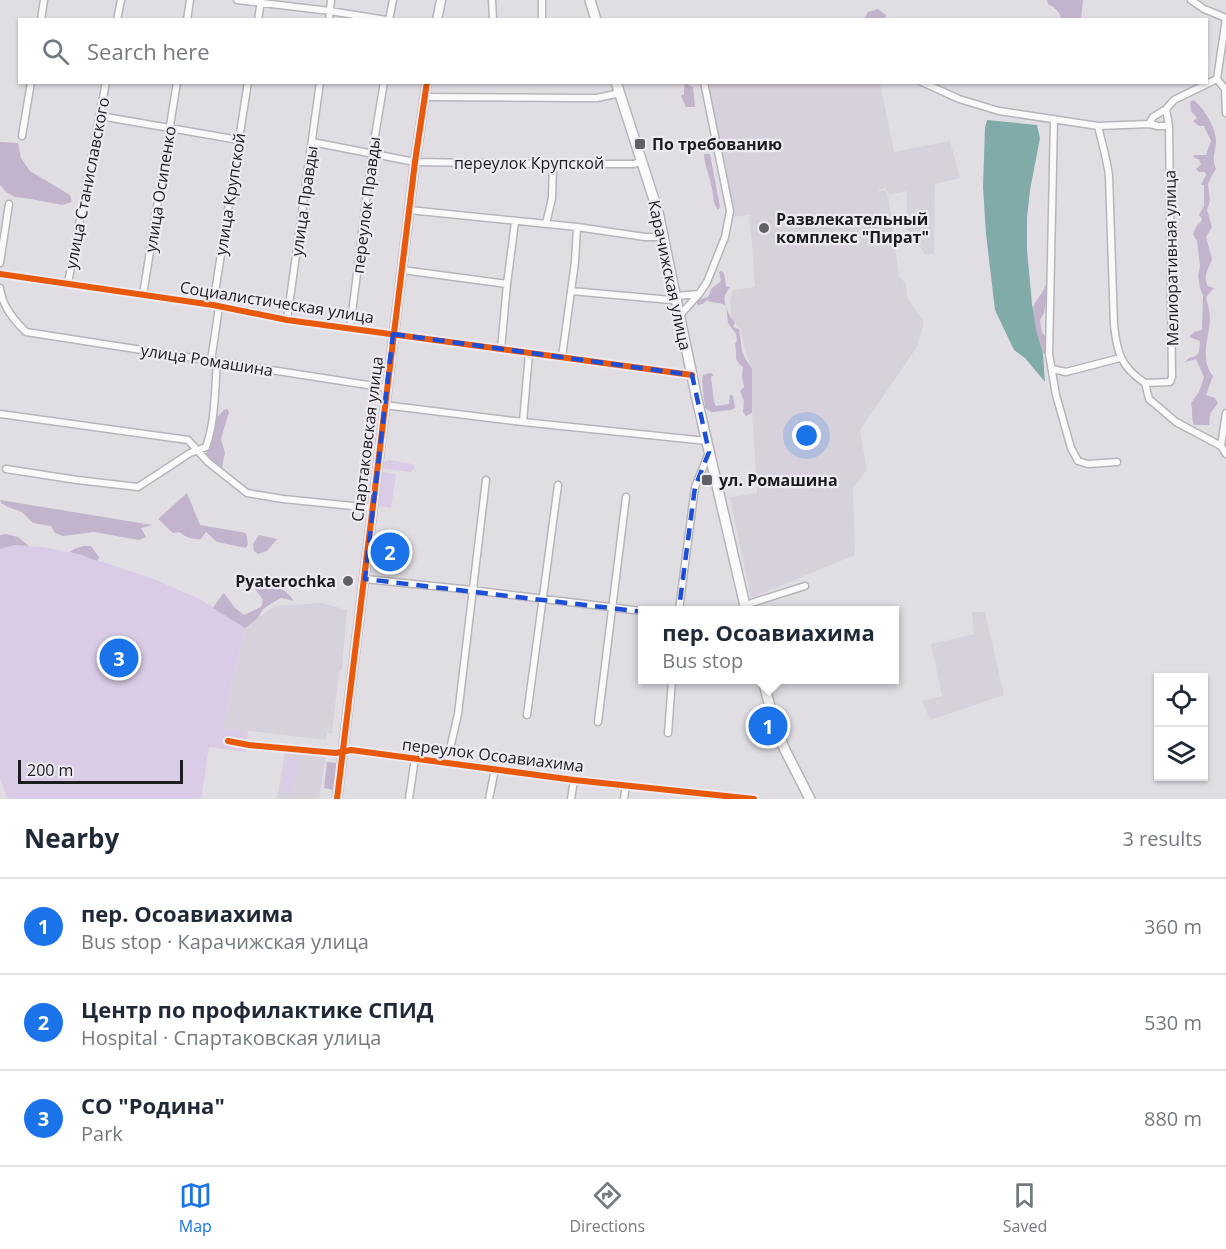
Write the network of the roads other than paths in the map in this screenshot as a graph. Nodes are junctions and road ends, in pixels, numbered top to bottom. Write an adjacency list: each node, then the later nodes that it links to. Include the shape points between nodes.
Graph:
1 (44, 0): 14 (street)
2 (121, 0): 15 (street)
3 (190, 0): 16 (street)
4 (237, 0): 12 (street)
5 (331, 0): 13 (street)
6 (393, 0): 20 (street)
7 (441, 0): 21 (street)
8 (492, 0): 22 (street)
9 (542, 0): 23 (street)
10 (590, 0): 24 (main road)
11 (1191, 0): 25 (street)
12 (261, 2): 13 (street); 17 (street)
13 (330, 11): 18 (street); 19 (street)
14 (41, 18)
15 (117, 18)
16 (187, 18)
17 (258, 18)
18 (329, 18)
19 (374, 18)
20 (388, 18)
21 (437, 18)
22 (493, 18)
23 (542, 18)
24 (595, 18)
25 (1226, 18): 26 (street)
26 (1217, 79): 27 (street); 42 (street, via 1225,89)
27 (1208, 83)
28 (31, 84): 49 (street)
29 (106, 84): 43 (street, улица Станиславского)
30 (177, 84): 48 (street, улица Осипенко)
31 (248, 84): 50 (street, улица Крупской)
32 (320, 84): 51 (street, улица Правды)
33 (384, 84): 52 (street, переулок Правды)
34 (427, 84): 40 (street, Спартаковская улица)
35 (617, 84): 39 (main road, Карачижская улица)
36 (704, 84): 69 (street, via 730,211 725,237)
37 (926, 84): 44 (street, via 999,111)
38 (1207, 84): 41 (street, via 1174,100)
39 (620, 93): 40 (street, via 597,98); 53 (main road, Карачижская улица)
40 (425, 97): 54 (street, Спартаковская улица)
41 (1166, 109): 45 (street); 47 (street, Мелиоративная улица)
42 (1226, 113)
43 (100, 116): 48 (street); 65 (street, улица Станиславского)
44 (1054, 119): 46 (street); 82 (street, via 1049,325)
45 (1149, 124): 46 (street); 47 (street)
46 (1098, 126): 80 (street, via 1109,176 1114,325)
47 (1169, 126): 84 (street, Мелиоративная улица, via 1172,377 1170,382)
48 (170, 128): 50 (street); 70 (street, улица Осипенко)
49 (22, 136)
50 (239, 140): 72 (street, улица Крупской)
51 (312, 142): 52 (street, переулок Крупской); 74 (street, улица Правды)
52 (372, 154): 54 (street, переулок Крупской); 75 (street, переулок Правды)
53 (642, 161): 55 (street, переулок Крупской); 61 (main road, Карачижская улица)
54 (415, 162): 55 (street, переулок Крупской); 57 (street, Спартаковская улица)
55 (554, 165): 59 (street)
56 (9, 204): 62 (street)
57 (409, 210): 58 (street); 63 (street, Спартаковская улица)
58 (515, 222): 59 (street); 66 (street)
59 (546, 224): 60 (street)
60 (577, 227): 61 (street); 68 (street)
61 (663, 236): 71 (main road, Карачижская улица)
62 (0, 263)
63 (402, 270): 66 (street); 76 (street, Спартаковская улица)
64 (0, 273): 65 (street, Социалистическая улица)
65 (68, 283): 70 (street, Социалистическая улица)
66 (507, 284): 77 (street)
67 (0, 288): 81 (street, улица Ромашина, via 6,308 26,332)
68 (571, 291): 71 (street, via 671,300); 79 (street)
69 (699, 294): 71 (street); 73 (street)
70 (143, 295): 72 (street, Социалистическая улица)
71 (676, 297): 73 (main road, Карачижская улица)
72 (216, 306): 74 (street, Социалистическая улица); 81 (street, улица Крупской)
73 (680, 315): 83 (main road, Карачижская улица)
74 (287, 320): 75 (street, Социалистическая улица)
75 (350, 329): 76 (street, Социалистическая улица)
76 (393, 334): 77 (street, Социалистическая улица); 85 (street, Спартаковская улица)
77 (501, 349): 78 (street, Социалистическая улица)
78 (529, 353): 79 (street, Социалистическая улица); 89 (street)
79 (562, 357): 83 (street, Социалистическая улица)
80 (1120, 358): 82 (street, via 1066,372); 84 (street)
81 (214, 361): 85 (street, улица Ромашина); 92 (street, улица Крупской, via 209,440)
82 (1052, 369): 95 (street, via 1056,395 1078,461)
83 (692, 375): 90 (main road, Карачижская улица)
84 (1145, 382): 91 (street, via 1149,399 1161,410)
85 (387, 388): 86 (street, Спартаковская улица)
86 (384, 405): 89 (street); 100 (street, Спартаковская улица)
87 (1226, 413): 91 (street)
88 (0, 414): 92 (street, via 188,440)
89 (523, 422): 90 (street)
90 (707, 441): 93 (main road, Карачижская улица)
91 (1221, 446): 94 (street)
92 (199, 451): 96 (street, via 138,487); 100 (street, via 247,493)
93 (709, 452): 105 (street, via 695,488); 106 (main road, Карачижская улица)
94 (1226, 454)
95 (1117, 462)
96 (6, 469)
97 (486, 480): 103 (street)
98 (558, 485): 104 (street)
99 (626, 497): 108 (street)
100 (373, 508): 101 (street, Спартаковская улица)
101 (365, 579): 103 (street); 116 (street, Спартаковская улица)
102 (805, 586): 107 (street)
103 (472, 590): 104 (street); 118 (street, via 458,714)
104 (543, 599): 108 (street); 112 (street)
105 (680, 606)
106 (746, 606)
107 (751, 606)
108 (611, 608): 109 (street); 113 (street)
109 (638, 611)
110 (672, 684): 114 (street)
111 (764, 684): 128 (main road, via 778,734)
112 (527, 715)
113 (598, 722)
114 (668, 733)
115 (228, 741): 116 (street, переулок Осоавиахима)
116 (343, 751): 117 (street, переулок Осоавиахима); 122 (street, Спартаковская улица)
117 (415, 758): 118 (street, переулок Осоавиахима); 123 (street)
118 (447, 762): 119 (street, переулок Осоавиахима)
119 (495, 769): 120 (street, переулок Осоавиахима); 124 (street)
120 (574, 780): 121 (street, переулок Осоавиахима); 125 (street)
121 (626, 785): 126 (street); 127 (street, переулок Осоавиахима)
122 (338, 799)
123 (410, 799)
124 (489, 799)
125 (571, 799)
126 (624, 799)
127 (754, 799)
128 (810, 799)

